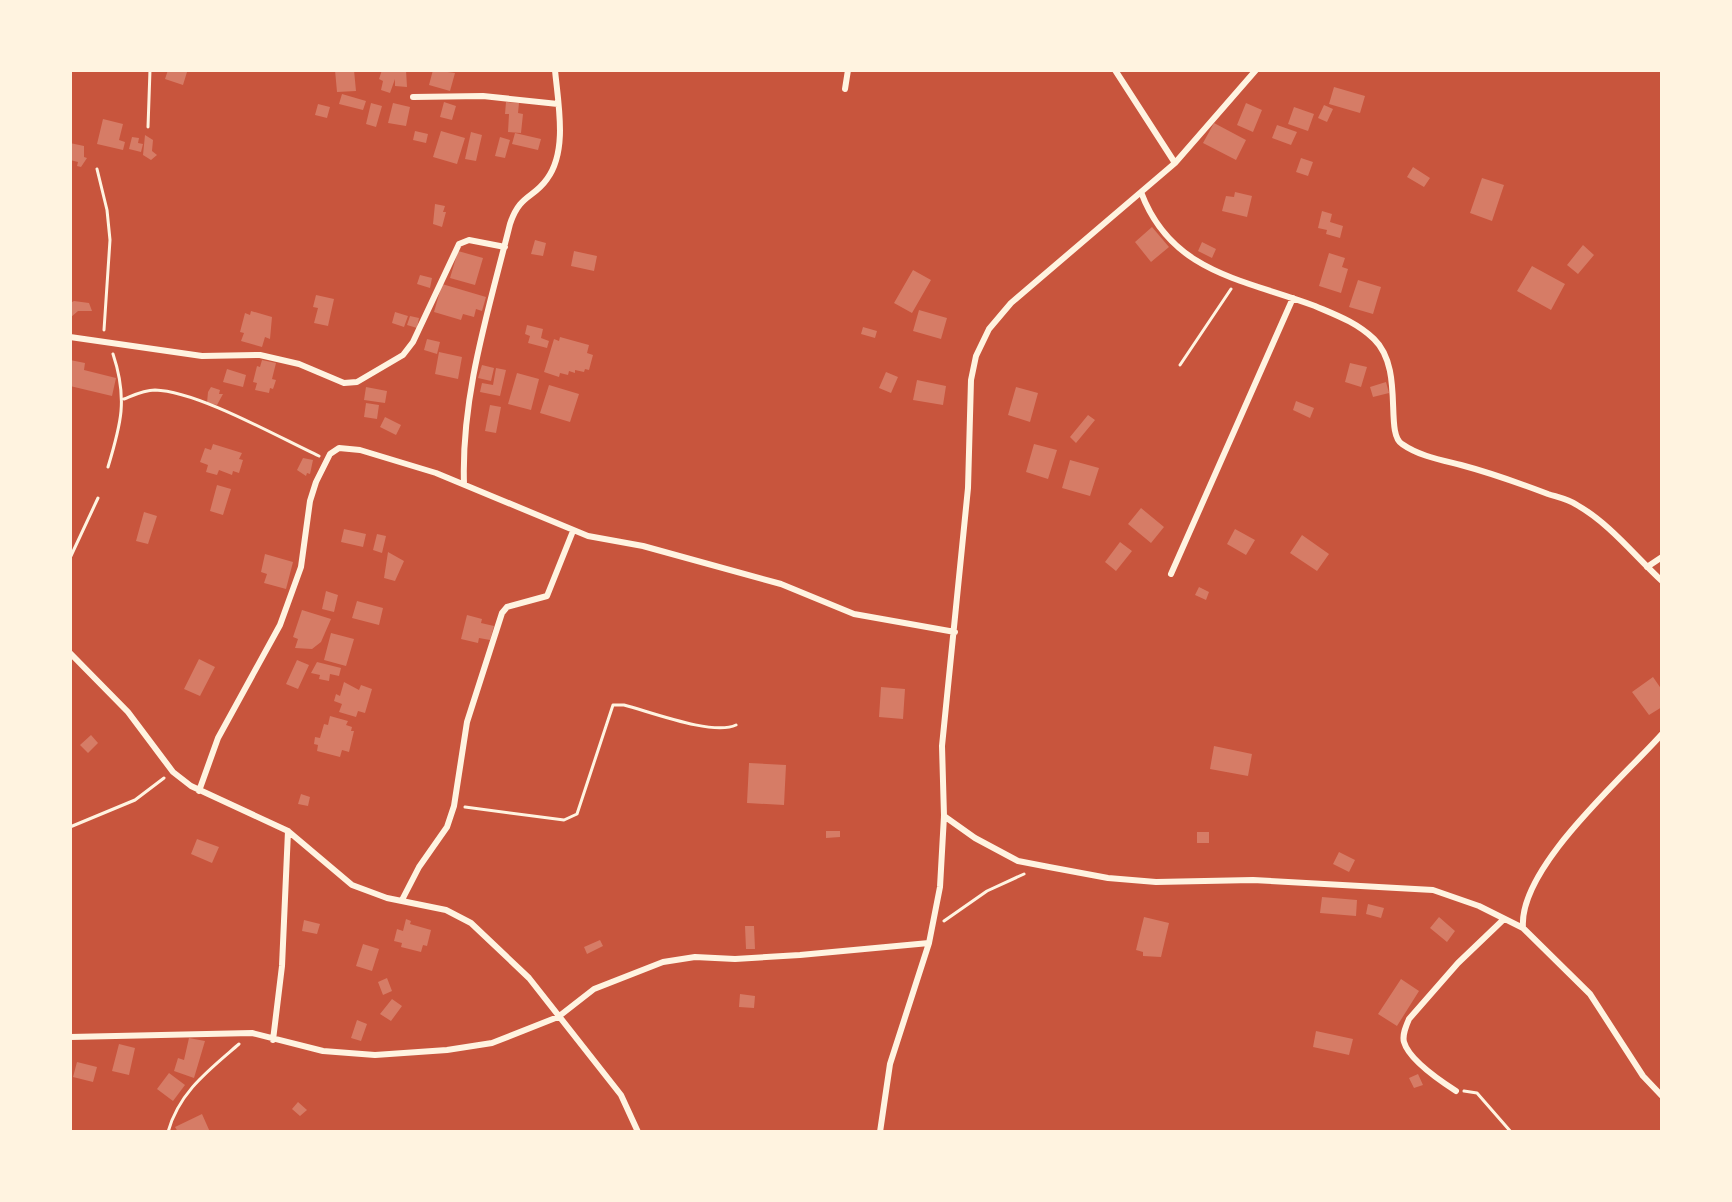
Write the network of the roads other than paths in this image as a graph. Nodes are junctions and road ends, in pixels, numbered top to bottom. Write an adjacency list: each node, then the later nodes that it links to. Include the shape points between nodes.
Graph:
1 (555, 70): 7 (street)
2 (848, 70): 5 (street)
3 (1115, 70): 8 (street)
4 (1256, 70): 8 (street)
5 (846, 89)
6 (413, 97): 7 (street, via 483,96)
7 (558, 104): 10 (street, via 558,156 553,170 546,181 520,202)
8 (1175, 163): 9 (street)
9 (1141, 192): 11 (street, via 1152,220 1170,243 1211,270); 19 (street, via 1011,303 989,329 976,356 971,380 968,488)
10 (505, 248): 12 (street, via 469,240 459,244 413,342 403,355 357,382 344,383 299,364 260,355 202,356); 13 (street, via 474,366 465,435)
11 (1293, 298): 16 (street, via 1349,320 1375,340 1390,366 1394,383 1394,434 1398,442 1425,455 1508,478 1576,504); 17 (street)
12 (70, 337)
13 (465, 484): 14 (street); 22 (street, via 360,450 339,448 326,460 310,501 301,567 280,625 218,738)
14 (573, 531): 19 (street, via 781,584 855,614); 25 (street, via 547,596 502,613 467,722 447,827)
15 (1662, 558): 16 (street)
16 (1647, 567): 18 (street)
17 (1171, 574)
18 (1662, 581)
19 (955, 632): 23 (street, via 942,746)
20 (70, 653): 22 (street, via 128,712 173,772)
21 (1662, 734): 27 (street, via 1566,836 1527,898)
22 (199, 791): 24 (street)
23 (944, 816): 26 (street, via 1018,861 1108,878 1156,882 1253,880 1433,890); 28 (street, via 940,887)
24 (288, 831): 25 (street, via 352,885); 31 (street, via 282,966)
25 (402, 900): 29 (street, via 446,910 471,923 530,978)
26 (1504, 919): 27 (street); 32 (street, via 1458,963 1409,1019 1405,1029 1404,1041 1410,1051 1439,1081)
27 (1523, 928): 33 (street, via 1590,993 1643,1076)
28 (928, 943): 29 (street, via 663,962 594,989); 35 (street, via 890,1064)
29 (558, 1017): 31 (street, via 492,1043 447,1050 375,1055 323,1051); 34 (street, via 621,1095)
30 (70, 1036): 31 (street, via 252,1034)
31 (273, 1040)
32 (1456, 1091)
33 (1662, 1096)
34 (638, 1131)
35 (880, 1131)

